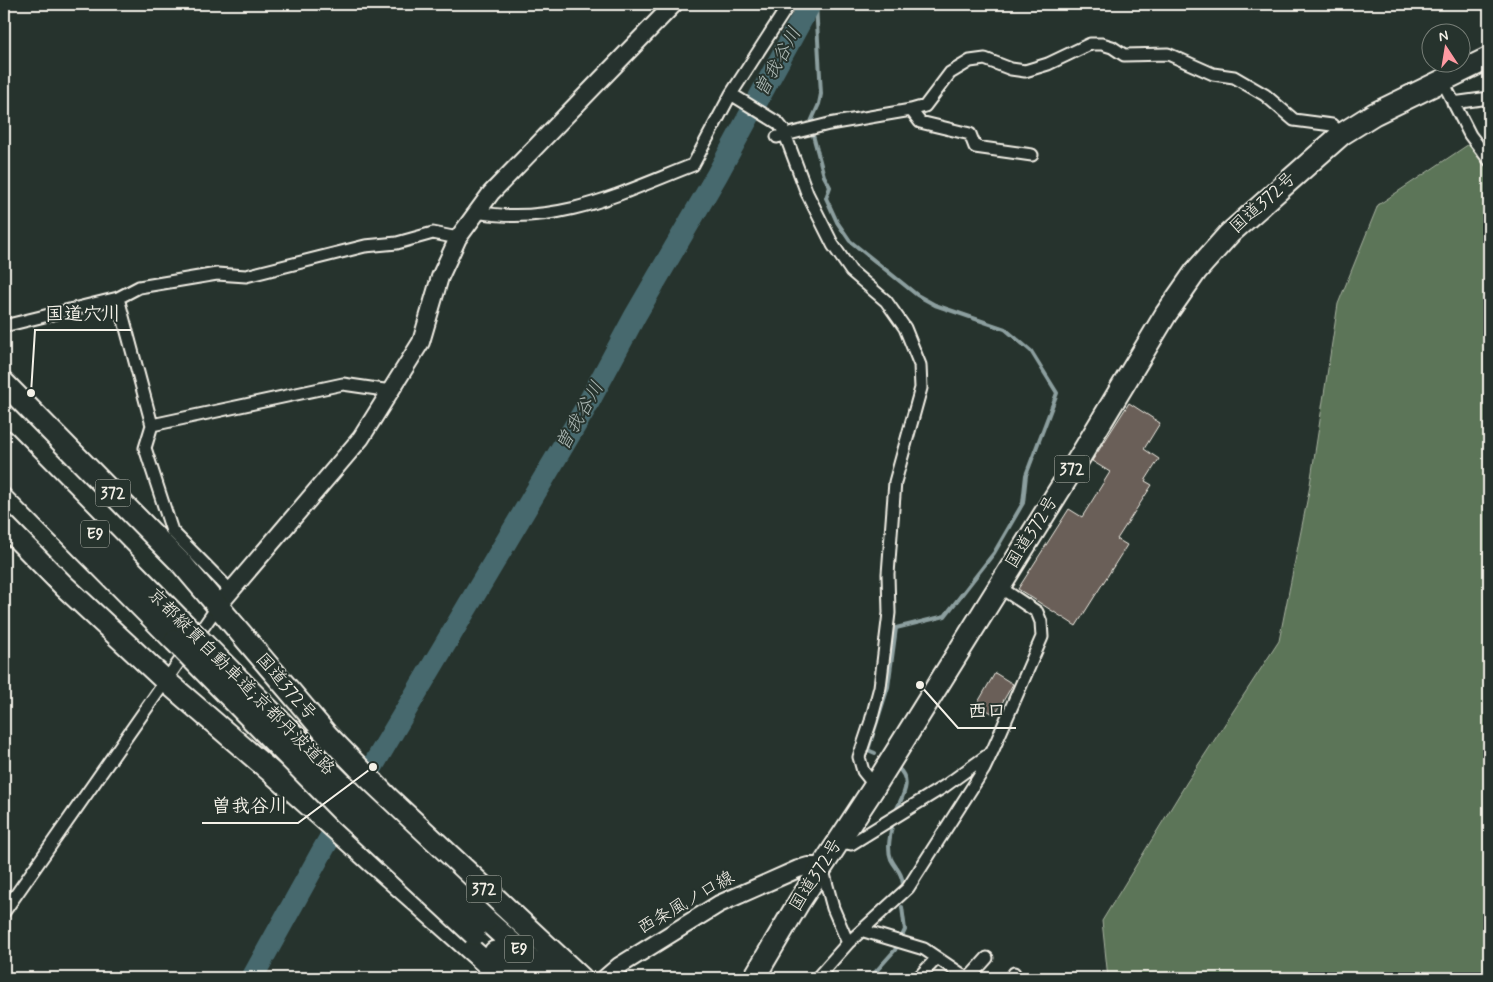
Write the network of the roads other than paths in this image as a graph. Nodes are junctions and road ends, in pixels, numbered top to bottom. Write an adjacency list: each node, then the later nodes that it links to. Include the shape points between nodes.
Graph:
1 (674, 4): 13 (street)
2 (789, 4): 5 (street)
3 (1489, 58): 4 (highway, 国道372号 / 372)
4 (1442, 80): 7 (street); 10 (highway, 国道372号 / 372)
5 (735, 96): 9 (street, via 778,123); 13 (street, via 693,165 582,208 550,215)
6 (1489, 98): 7 (street)
7 (1453, 103): 12 (street, via 1470,135)
8 (911, 110): 9 (street); 10 (street, via 925,106 950,73 970,61 984,59 1011,70 1024,71 1048,64 1090,44 1102,44 1124,55 1168,54 1213,74 1234,77 1265,95 1294,120 1332,125); 11 (street, via 920,122 970,134 975,147)
9 (786, 134): 28 (street, via 807,193 833,245 851,271 897,313 922,373 922,388 895,482 888,574 889,613 880,687 859,757 863,771)
10 (1342, 134): 23 (highway, 国道372号 / 372, via 1229,234 1196,271 1166,314)
11 (1032, 155)
12 (1489, 160)
13 (476, 212): 14 (street)
14 (458, 238): 15 (street, via 433,233 397,243 365,246 246,276 217,274 139,288); 18 (street, via 440,277 421,342)
15 (118, 298): 16 (street); 19 (street)
16 (4, 326)
17 (4, 383): 24 (highway, 国道372号 / 372, via 146,526)
18 (391, 391): 19 (street, via 344,384); 24 (street, via 362,438)
19 (152, 425): 24 (street, via 145,448 172,531)
20 (4, 441): 25 (highway, 京都縦貫自動車道;京都丹波道路 / E9)
21 (4, 468): 25 (highway, 京都縦貫自動車道;京都丹波道路 / E9)
22 (4, 525): 26 (highway)
23 (998, 586): 27 (street, via 1037,612 1042,637); 28 (highway, 国道372号 / 372)
24 (224, 598): 26 (street); 40 (highway, 国道372号 / 372, via 261,659 327,735 388,798)
25 (180, 634): 32 (highway, 京都縦貫自動車道;京都丹波道路 / E9, bridge, via 344,812)
26 (167, 682): 31 (street); 37 (highway)
27 (992, 752): 29 (street, via 938,791 851,844); 33 (street, via 908,888)
28 (875, 786): 29 (highway, 国道372号 / 372)
29 (838, 841): 30 (highway, 国道372号 / 372)
30 (822, 866): 34 (street, via 833,908); 41 (street, 西条風ノ口線, via 808,866 726,900 619,966); 42 (highway, 国道372号 / 372)
31 (4, 912)
32 (480, 927): 38 (highway, 京都縦貫自動車道;京都丹波道路 / E9); 39 (highway, 京都縦貫自動車道;京都丹波道路 / E9)
33 (864, 931): 34 (street); 35 (street, via 924,949)
34 (848, 943): 43 (street)
35 (937, 958): 44 (street); 45 (street)
36 (987, 958): 45 (street)
37 (503, 978)
38 (524, 978)
39 (551, 978)
40 (581, 978)
41 (605, 978)
42 (754, 978)
43 (817, 978)
44 (918, 978)
45 (968, 978)

